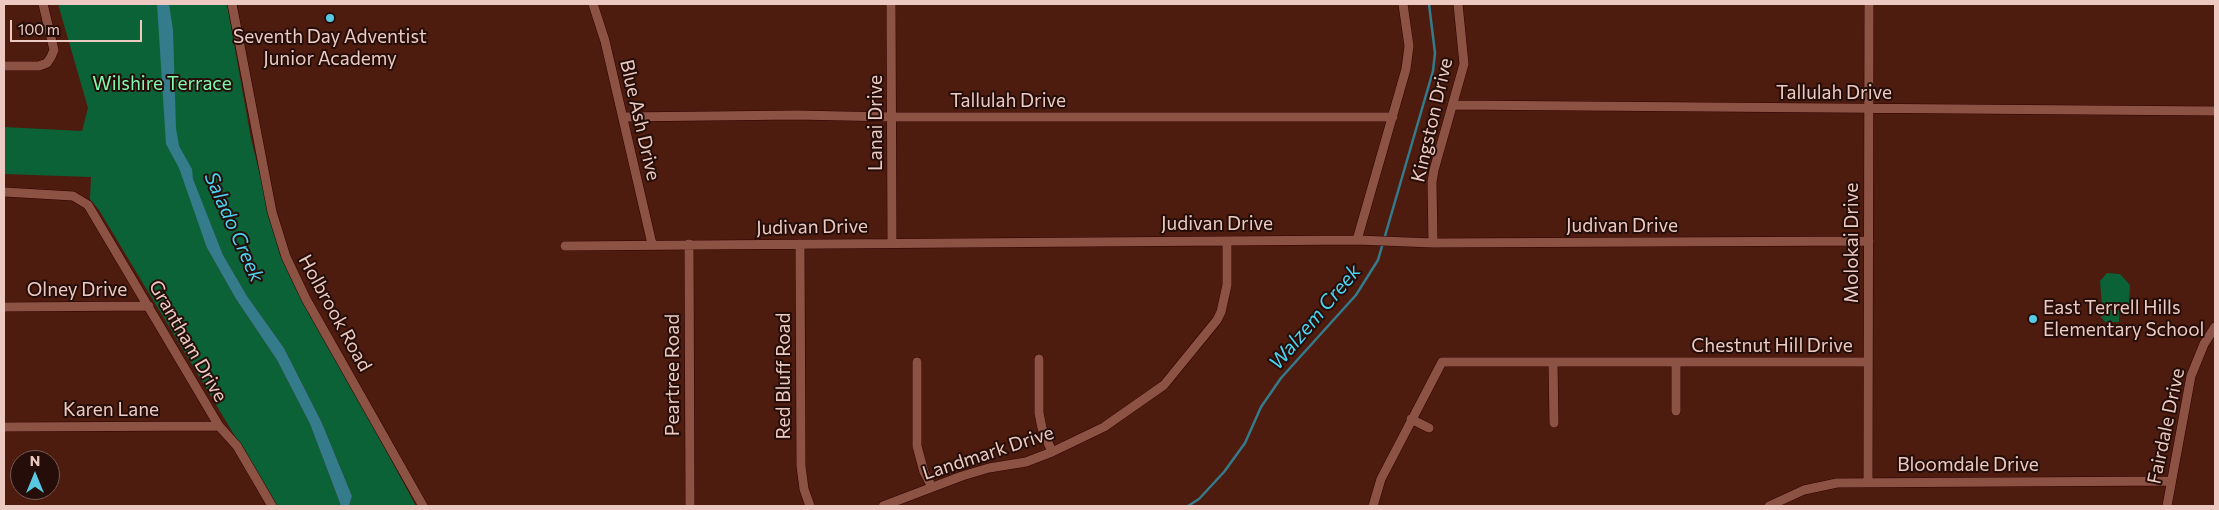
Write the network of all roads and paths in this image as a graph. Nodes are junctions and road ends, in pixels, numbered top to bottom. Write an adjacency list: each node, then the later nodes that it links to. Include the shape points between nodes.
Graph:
1 (43, 4): 8 (street, via 54,50 51,57 39,66)
2 (232, 4): 44 (street, Holbrook Road, via 272,212 286,257 306,299)
3 (592, 4): 12 (street, Blue Ash Drive, via 605,41)
4 (891, 4): 13 (street, Lanai Drive)
5 (1403, 4): 14 (street, Kingston Drive, via 1408,57)
6 (1458, 4): 9 (street, Kingston Drive, via 1464,56)
7 (1869, 4): 10 (street, Molokai Drive)
8 (4, 66)
9 (1453, 105): 10 (street, Tallulah Drive); 20 (street, Kingston Drive, via 1432,182)
10 (1869, 110): 11 (street, Tallulah Drive); 18 (street, Molokai Drive)
11 (2215, 111)
12 (623, 117): 13 (street, Tallulah Drive); 21 (street, Blue Ash Drive)
13 (892, 117): 14 (street, Tallulah Drive); 19 (street, Lanai Drive)
14 (1392, 117): 17 (street, Kingston Drive)
15 (4, 192): 26 (street, Grantham Drive, via 73,196 88,205)
16 (1227, 240): 17 (street, Judivan Drive); 19 (street, Judivan Drive); 39 (street, Landmark Drive, via 1227,285 1220,312 1171,378 1104,427)
17 (1357, 240): 20 (street, Judivan Drive)
18 (1869, 241): 20 (street, Judivan Drive); 32 (street, Molokai Drive)
19 (892, 243): 23 (street, Judivan Drive)
20 (1433, 243)
21 (652, 244): 22 (street, Judivan Drive); 24 (street, Judivan Drive)
22 (689, 244): 23 (street, Judivan Drive); 45 (street, Peartree Road)
23 (800, 244): 46 (street, Red Bluff Road, via 801,466)
24 (565, 246)
25 (4, 306): 26 (street, Olney Drive)
26 (149, 306): 37 (street, Grantham Drive)
27 (2215, 327): 40 (street, Fairdale Drive, via 2190,376)
28 (1039, 359): 39 (street, via 1039,413)
29 (917, 362): 42 (street, via 917,446)
30 (1554, 362): 31 (street, Chestnut Hill Drive); 34 (street, Chestnut Hill Drive, via 1442,362); 35 (street)
31 (1676, 362): 32 (street, Chestnut Hill Drive); 33 (street, Chestnut Hill Drive)
32 (1868, 362): 41 (street, Molokai Drive)
33 (1676, 412)
34 (1411, 419): 38 (street); 48 (street, via 1381,479)
35 (1554, 423)
36 (4, 426): 37 (street, Karen Lane)
37 (219, 426): 43 (street, Grantham Drive, via 236,446)
38 (1429, 428)
39 (1052, 452): 42 (street, Landmark Drive)
40 (2171, 481): 41 (street, Bloomdale Drive); 50 (street, Fairdale Drive)
41 (1868, 482): 49 (street, Bloomdale Drive, via 1820,486)
42 (932, 487): 47 (street, Landmark Drive)
43 (272, 506)
44 (423, 506)
45 (690, 506)
46 (810, 506)
47 (883, 506)
48 (1373, 506)
49 (1769, 506)
50 (2166, 506)

